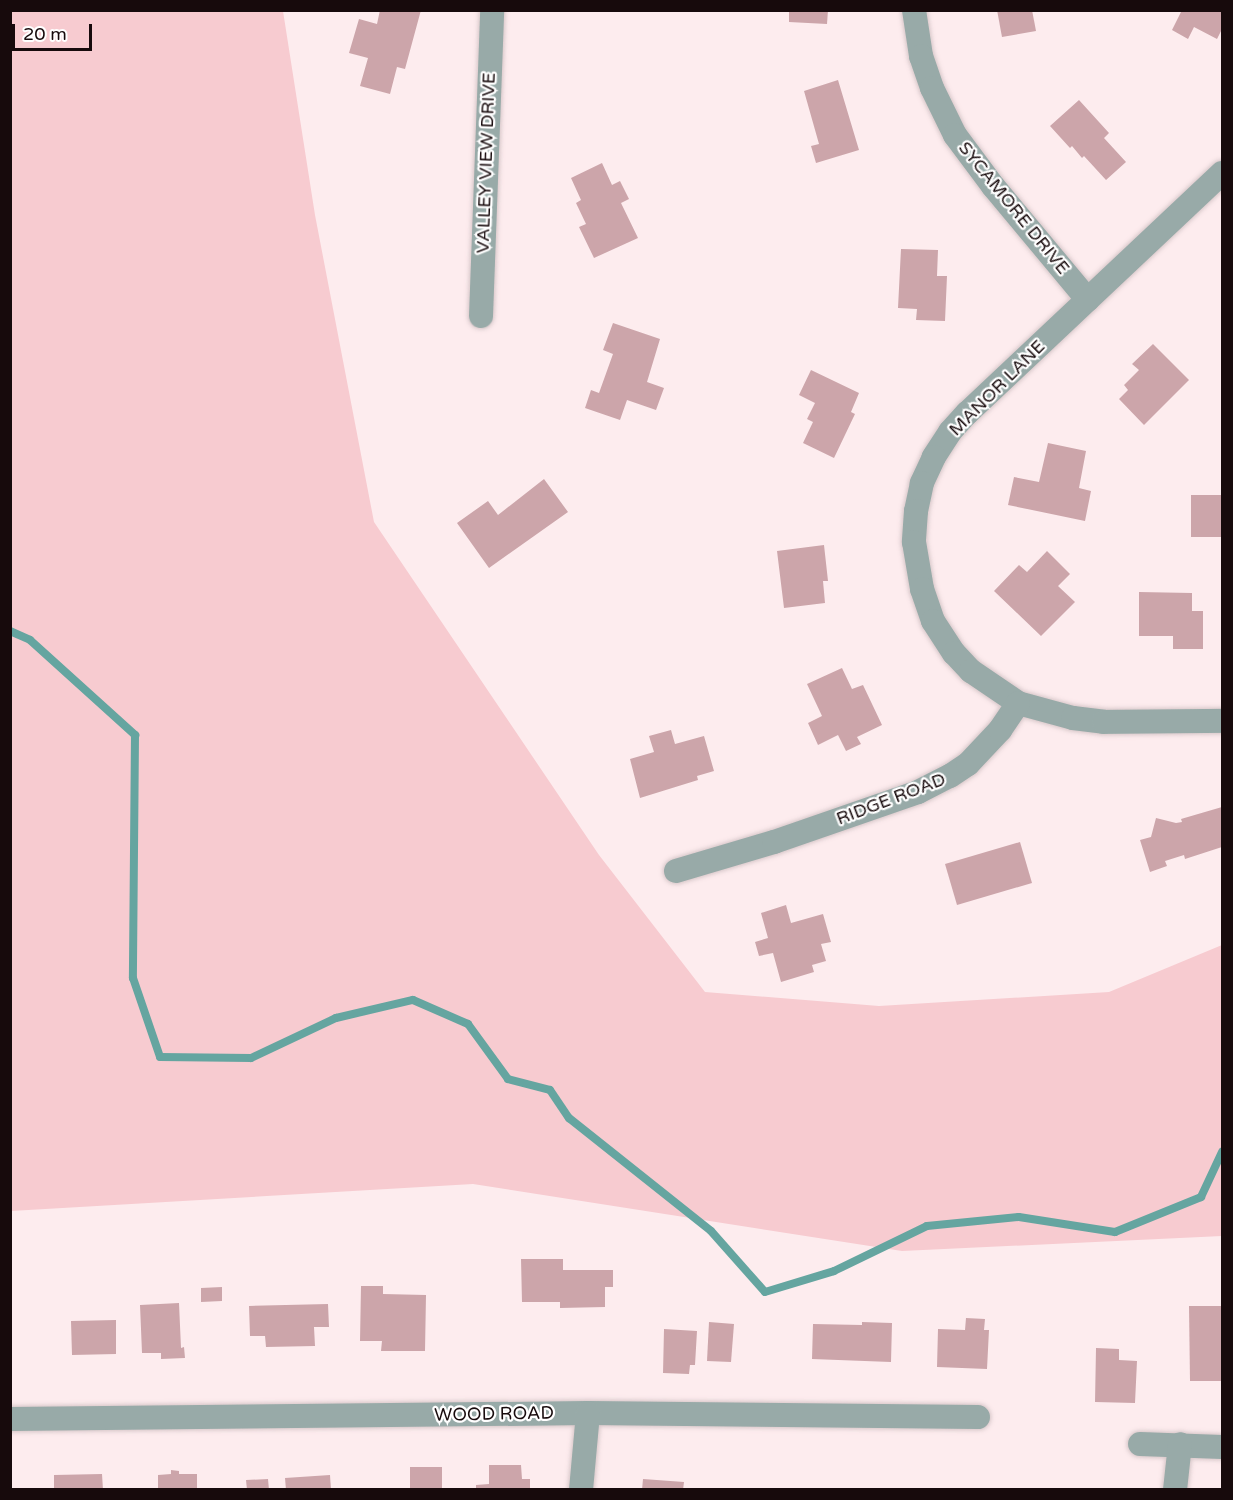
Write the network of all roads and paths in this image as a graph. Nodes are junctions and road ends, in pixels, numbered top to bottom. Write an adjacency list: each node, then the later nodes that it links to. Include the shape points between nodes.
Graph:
1 (492, 10): 5 (street, VALLEY VIEW DRIVE)
2 (914, 10): 4 (street, SYCAMORE DRIVE, via 921,56 956,135)
3 (1222, 173): 4 (street, MANOR LANE)
4 (1088, 300): 6 (street, MANOR LANE, via 950,432 922,483 916,511 914,542 922,589 933,621 971,670)
5 (481, 316)
6 (1018, 702): 7 (street, via 1073,718 1104,722); 8 (street, RIDGE ROAD, via 1000,730 968,764 918,792)
7 (1222, 721)
8 (675, 871)
9 (588, 1413): 10 (street, WOOD ROAD); 11 (street, WOOD ROAD); 15 (street)
10 (978, 1417)
11 (10, 1419)
12 (1140, 1443): 13 (street)
13 (1180, 1444): 14 (street); 16 (street)
14 (1222, 1447)
15 (581, 1490)
16 (1175, 1490)

